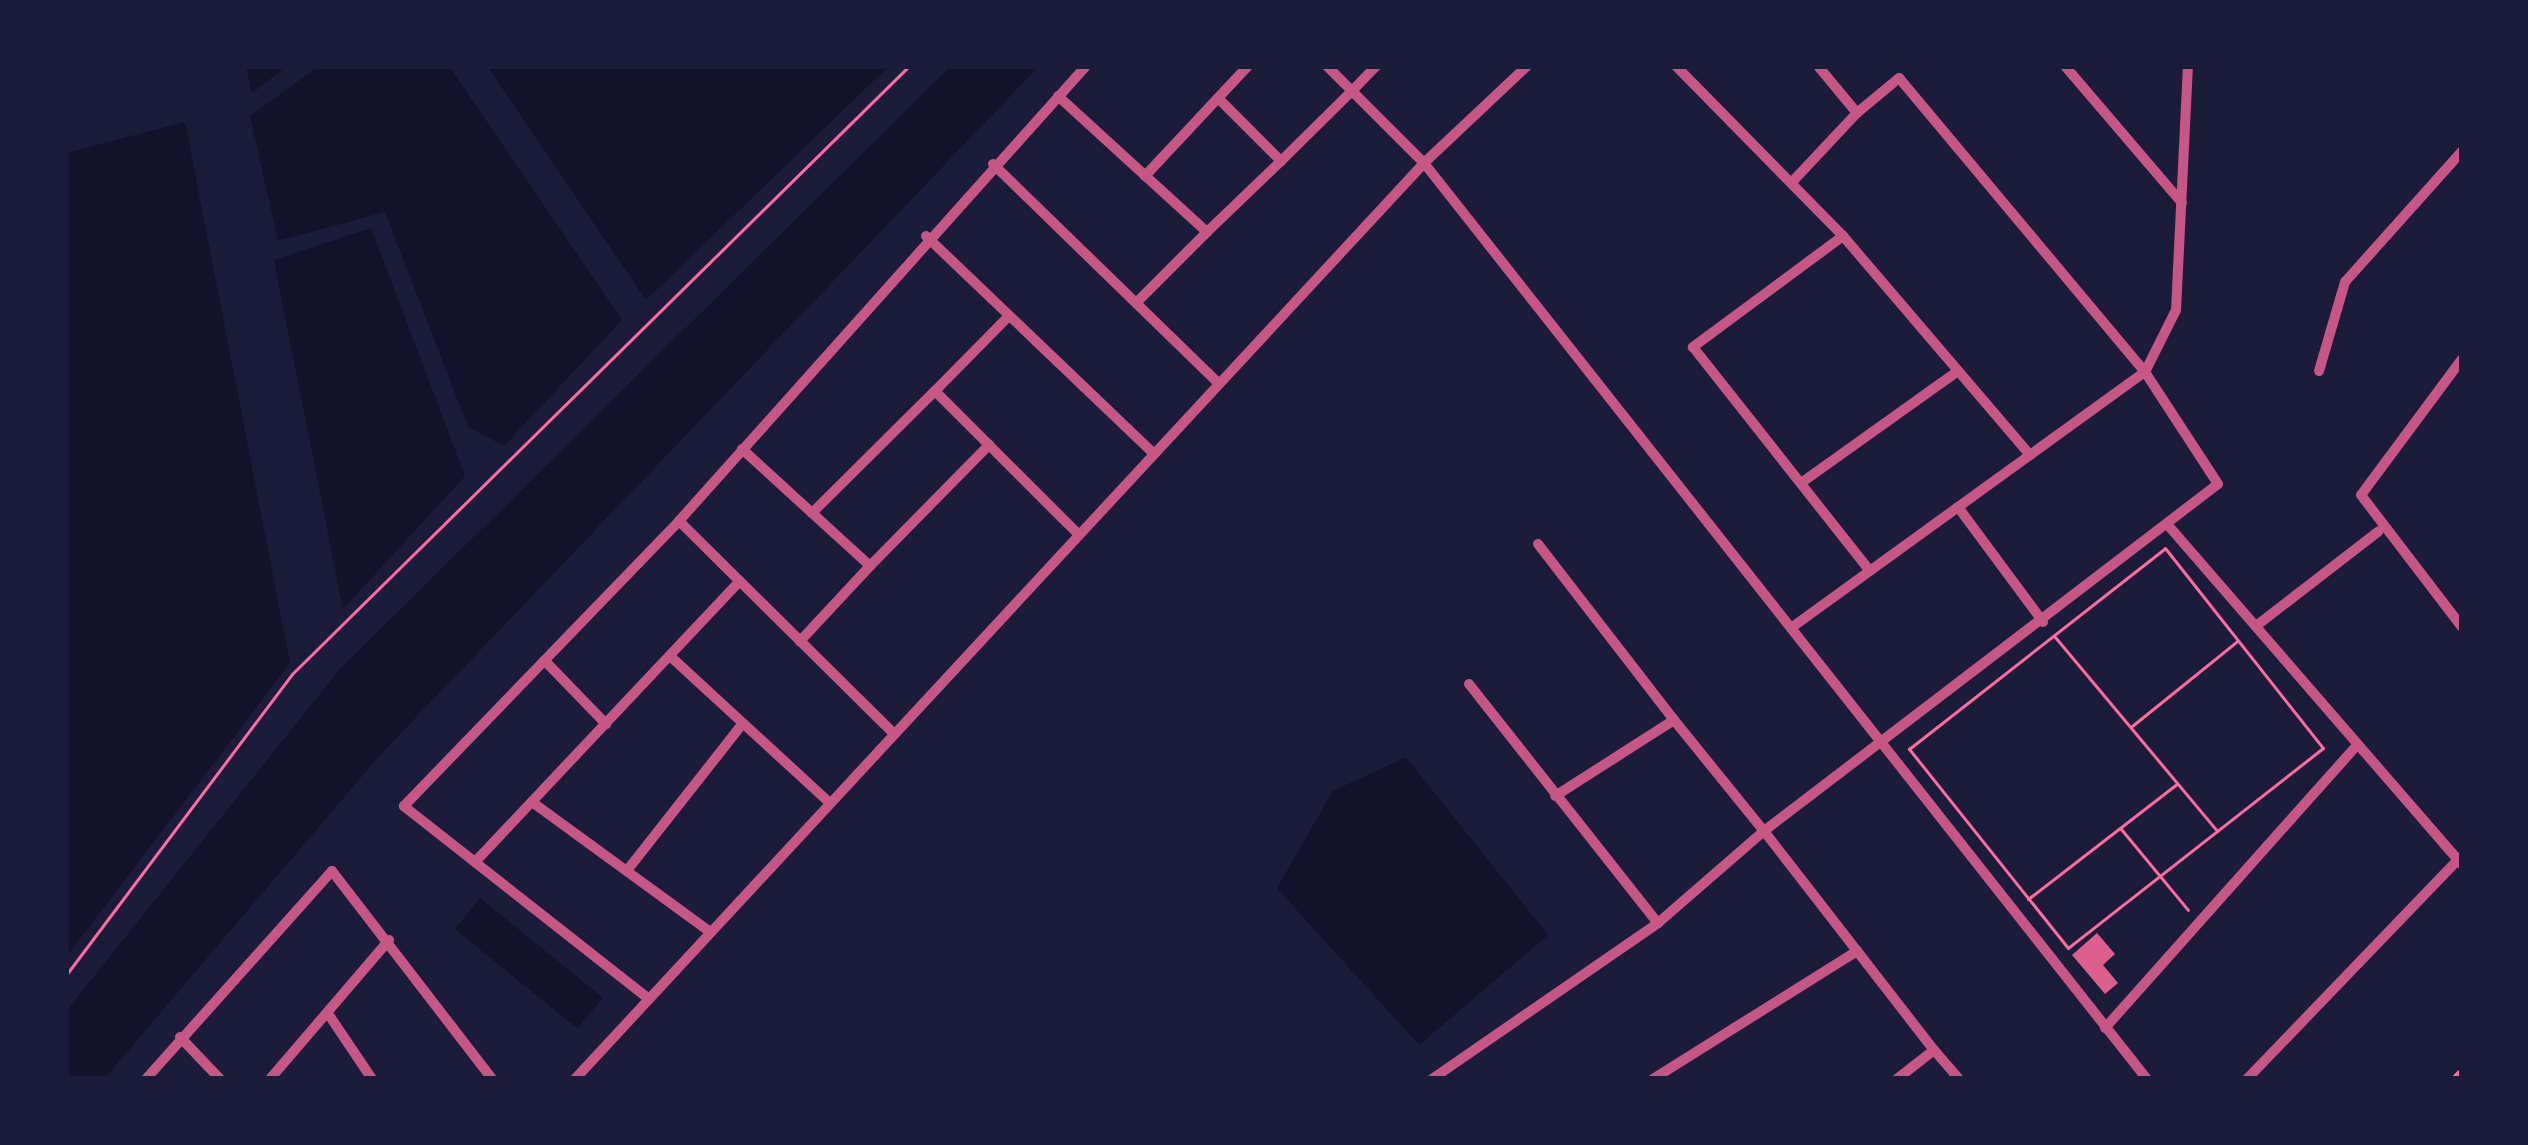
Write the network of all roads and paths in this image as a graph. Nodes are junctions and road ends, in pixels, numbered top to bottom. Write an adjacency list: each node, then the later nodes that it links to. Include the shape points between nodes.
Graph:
1 (909, 66): 85 (path, via 292,674)
2 (1086, 66): 14 (street)
3 (1248, 66): 15 (street)
4 (1328, 66): 13 (street)
5 (1376, 66): 13 (street)
6 (1527, 66): 19 (street)
7 (1676, 66): 22 (street)
8 (1818, 66): 16 (street)
9 (1911, 66): 12 (street)
10 (2065, 66): 23 (street)
11 (2188, 66): 23 (street)
12 (1899, 78): 16 (street); 32 (street)
13 (1352, 91): 18 (street); 19 (street)
14 (1058, 96): 20 (street); 21 (street)
15 (1217, 98): 18 (street); 21 (street)
16 (1857, 113): 22 (street)
17 (2462, 151): 31 (street, via 2345,282)
18 (1281, 161): 24 (street)
19 (1424, 163): 33 (street); 53 (street)
20 (994, 164): 25 (street); 27 (street)
21 (1145, 176): 24 (street)
22 (1794, 179): 26 (street)
23 (2182, 203): 32 (street, via 2176,310)
24 (1207, 232): 27 (street)
25 (926, 236): 28 (street); 36 (street)
26 (1843, 236): 30 (street); 39 (street, via 1694,347)
27 (1137, 302): 33 (street)
28 (1006, 319): 34 (street); 37 (street)
29 (2462, 359): 44 (street, via 2361,495)
30 (1958, 371): 38 (street); 39 (street)
31 (2319, 371)
32 (2145, 372): 38 (street); 43 (street, via 2218,484)
33 (1217, 383): 37 (street)
34 (935, 392): 35 (street); 41 (street)
35 (989, 445): 45 (street); 47 (street)
36 (742, 448): 41 (street); 42 (street)
37 (1153, 453): 45 (street)
38 (2030, 455): 40 (street)
39 (1801, 483): 48 (street)
40 (1958, 507): 48 (street); 50 (street)
41 (812, 513): 47 (street)
42 (679, 520): 49 (street); 58 (street)
43 (2168, 524): 50 (street); 51 (street)
44 (2379, 531): 51 (street); 52 (street)
45 (1078, 534): 64 (street)
46 (1538, 544): 60 (street)
47 (870, 566): 56 (street)
48 (1870, 571): 53 (street)
49 (740, 581): 56 (street); 57 (street)
50 (2043, 622): 54 (path); 65 (street)
51 (2256, 626): 55 (path); 66 (street)
52 (2462, 627)
53 (1791, 628): 65 (street)
54 (2054, 635): 55 (path, via 2164,548); 63 (path); 78 (path, via 1909,749)
55 (2238, 640): 63 (path); 72 (path, via 2324,748)
56 (800, 641): 64 (street)
57 (670, 656): 61 (street); 62 (street)
58 (545, 661): 62 (street); 75 (street, via 404,806)
59 (1469, 684): 68 (street)
60 (1674, 720): 68 (street); 73 (street)
61 (743, 723): 70 (street); 76 (street)
62 (605, 724): 69 (street)
63 (2130, 727): 67 (path)
64 (894, 734): 70 (street)
65 (1883, 746): 73 (street); 79 (street)
66 (2354, 749): 74 (street); 81 (street)
67 (2178, 784): 71 (path); 72 (path)
68 (1556, 796): 80 (street)
69 (532, 802): 75 (street); 76 (street)
70 (830, 802): 82 (street)
71 (2120, 828): 77 (path); 78 (path)
72 (2217, 831): 77 (path)
73 (1764, 832): 80 (street); 84 (street)
74 (2461, 860): 102 (street)
75 (475, 862): 86 (street)
76 (628, 868): 82 (street)
77 (2160, 876): 78 (path, via 2068,948); 81 (path)
78 (2028, 898): 79 (path)
79 (2012, 910): 88 (street)
80 (1658, 923): 97 (street)
81 (2199, 923): 88 (street)
82 (710, 932): 86 (street)
83 (389, 940): 87 (street); 89 (street, via 332,871); 95 (street)
84 (1857, 951): 90 (street); 98 (street)
85 (66, 975)
86 (649, 999): 96 (street)
87 (329, 1015): 93 (street); 94 (street)
88 (2104, 1028): 101 (street)
89 (180, 1037): 91 (street); 92 (street)
90 (1934, 1050): 99 (street); 100 (street)
91 (146, 1079)
92 (220, 1079)
93 (270, 1079)
94 (372, 1079)
95 (492, 1079)
96 (575, 1079)
97 (1432, 1079)
98 (1654, 1079)
99 (1897, 1079)
100 (1959, 1079)
101 (2146, 1079)
102 (2247, 1079)

